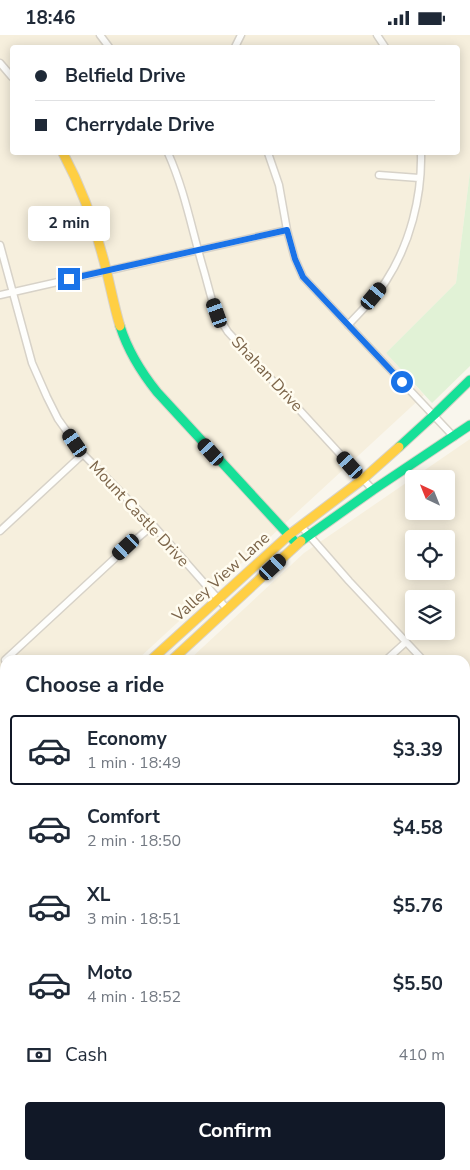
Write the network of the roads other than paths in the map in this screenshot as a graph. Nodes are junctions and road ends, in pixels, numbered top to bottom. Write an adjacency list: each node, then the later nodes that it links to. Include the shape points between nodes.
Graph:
1 (0, 63): 2 (street)
2 (10, 75)
3 (64, 155): 12 (main road, via 84,195)
4 (169, 155): 11 (street, Shahan Drive, via 187,205)
5 (269, 155): 9 (street, via 279,185)
6 (421, 155): 8 (street)
7 (379, 175): 8 (street)
8 (419, 178): 15 (street, via 416,207 403,251 385,282)
9 (287, 230): 11 (street); 15 (street, via 303,277)
10 (0, 245): 13 (street, Mount Castle Drive)
11 (198, 251): 12 (street); 21 (street, Shahan Drive, via 211,297 228,332)
12 (106, 270): 13 (street); 26 (main road, via 126,345 141,371)
13 (13, 292): 14 (street); 20 (street, Mount Castle Drive, via 32,363 58,419)
14 (0, 295)
15 (348, 325): 17 (street)
16 (470, 380): 17 (main road, Valley View Lane)
17 (434, 415): 19 (street); 21 (main road, Valley View Lane)
18 (470, 425): 19 (main road, Valley View Lane)
19 (454, 437): 22 (main road, Valley View Lane)
20 (83, 454): 23 (street, Mount Castle Drive); 25 (street)
21 (363, 479): 22 (street, Shahan Drive); 24 (main road, Valley View Lane)
22 (374, 489): 27 (main road, Valley View Lane)
23 (153, 525): 29 (street, Mount Castle Drive); 32 (street)
24 (301, 526): 26 (main road, Valley View Lane); 27 (street)
25 (0, 531)
26 (289, 535): 28 (main road); 29 (main road, Valley View Lane)
27 (310, 535): 28 (main road, Valley View Lane); 31 (street)
28 (297, 544): 30 (main road, Valley View Lane)
29 (217, 599): 30 (street, Mount Castle Drive); 33 (main road, Valley View Lane)
30 (227, 609): 34 (main road, Valley View Lane)
31 (406, 642): 35 (street); 36 (street)
32 (10, 655)
33 (157, 655)
34 (177, 655)
35 (392, 655)
36 (418, 655)

